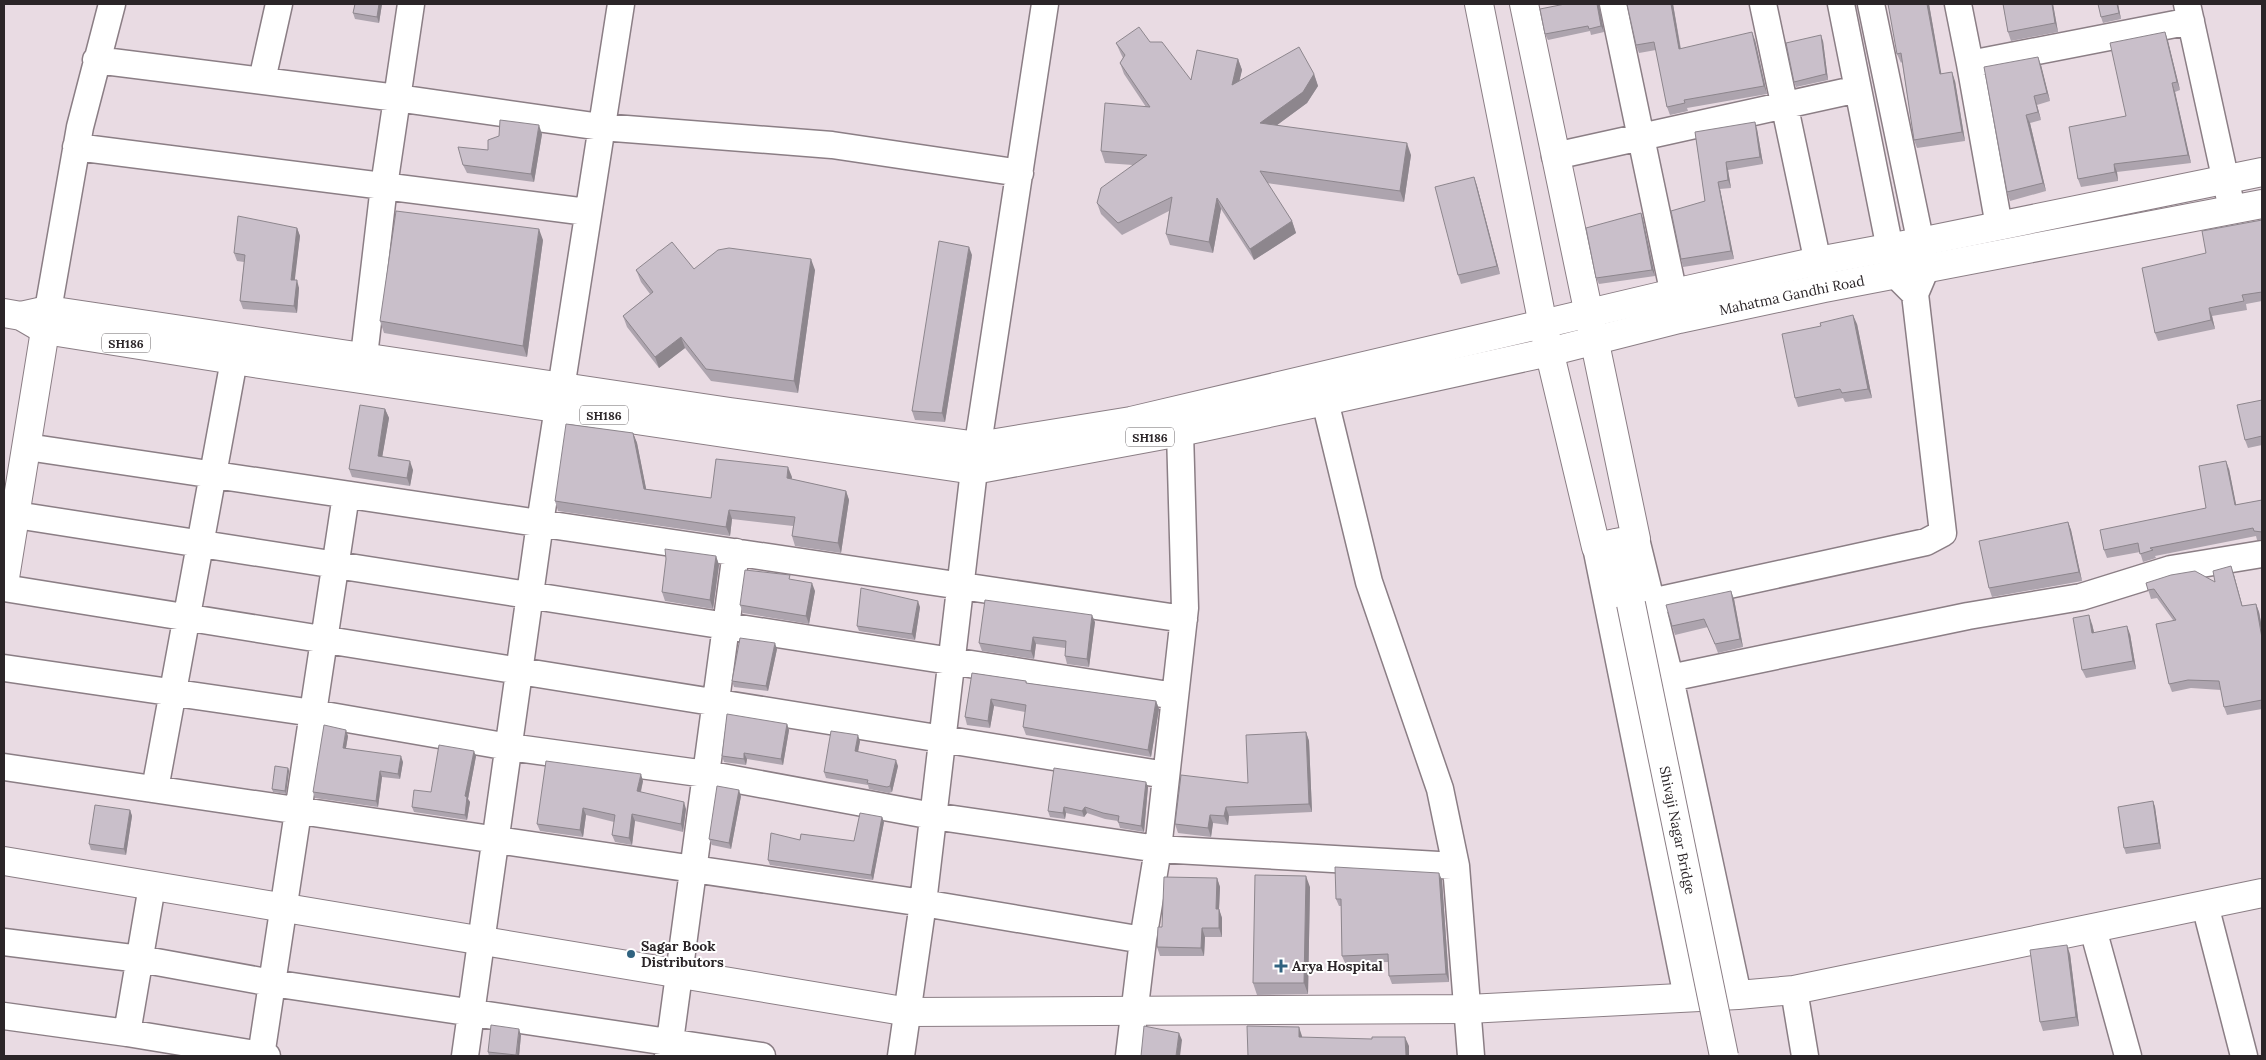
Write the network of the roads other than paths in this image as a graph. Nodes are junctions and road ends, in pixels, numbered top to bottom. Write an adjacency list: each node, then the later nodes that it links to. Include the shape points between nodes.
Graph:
1 (112, 4): 14 (street)
2 (278, 4): 16 (street)
3 (411, 4): 18 (street)
4 (621, 4): 20 (street)
5 (1045, 4): 25 (street)
6 (1479, 4): 41 (main road)
7 (1524, 4): 23 (main road)
8 (1613, 4): 21 (street)
9 (1763, 4): 19 (street)
10 (1841, 4): 17 (street)
11 (1871, 4): 32 (street)
12 (1958, 4): 15 (street)
13 (2189, 13): 15 (street); 26 (street)
14 (96, 60): 16 (street); 22 (street)
15 (1970, 64): 31 (street)
16 (262, 80): 18 (street)
17 (1858, 89): 19 (street); 34 (street)
18 (397, 98): 20 (street); 27 (street)
19 (1785, 106): 21 (street); 33 (street)
20 (601, 128): 25 (street, via 832,145); 30 (street)
21 (1641, 137): 23 (street); 37 (street)
22 (76, 147): 27 (street); 40 (street)
23 (1555, 156): 38 (main road)
24 (2262, 172): 26 (main road)
25 (1020, 173): 50 (street)
26 (2225, 179): 29 (street); 31 (main road)
27 (384, 186): 30 (street); 44 (street)
28 (2262, 204): 29 (main road, Mahatma Gandhi Road)
29 (2232, 209): 32 (main road, Mahatma Gandhi Road)
30 (587, 212): 46 (street)
31 (1999, 226): 32 (main road)
32 (1923, 255): 34 (main road, Mahatma Gandhi Road); 36 (street)
33 (1818, 261): 34 (main road); 35 (street); 37 (main road)
34 (1893, 261): 35 (main road, Mahatma Gandhi Road); 36 (street)
35 (1824, 288): 37 (main road, Mahatma Gandhi Road)
36 (1915, 294): 64 (street, via 1943,533 1926,542)
37 (1677, 306): 38 (main road); 42 (main road, Mahatma Gandhi Road)
38 (1587, 314): 41 (main road); 42 (main road)
39 (12, 315): 40 (main road, SH186)
40 (47, 320): 44 (main road); 45 (main road, SH186); 49 (main road)
41 (1543, 325): 43 (main road); 48 (main road)
42 (1593, 340): 43 (main road, Mahatma Gandhi Road); 55 (main road)
43 (1549, 352): 47 (main road, Mahatma Gandhi Road); 55 (main road)
44 (364, 356): 46 (main road)
45 (234, 360): 46 (main road, SH186); 51 (street)
46 (560, 398): 50 (main road, SH186); 54 (street)
47 (1325, 401): 48 (main road, SH186); 88 (street, via 1369,582 1440,789)
48 (1178, 421): 50 (main road, SH186); 66 (street)
49 (26, 447): 51 (street); 53 (main road)
50 (976, 458): 61 (street)
51 (212, 475): 52 (street); 56 (street)
52 (346, 495): 54 (street); 59 (street)
53 (11, 524): 56 (street); 60 (main road)
54 (540, 524): 57 (street); 63 (street)
55 (1616, 543): 64 (main road, Shivaji Nagar Bridge); 104 (street)
56 (200, 544): 59 (street); 65 (street)
57 (736, 552): 61 (street); 67 (street)
58 (2262, 554): 72 (street, via 2171,569 2081,597 1968,616)
59 (335, 565): 63 (street); 68 (street)
60 (4, 584)
61 (962, 586): 66 (street); 69 (street)
62 (4, 588): 65 (street)
63 (530, 595): 67 (street); 71 (street)
64 (1641, 603): 72 (street); 118 (main road, Shivaji Nagar Bridge, bridge)
65 (186, 618): 68 (street); 73 (street)
66 (1184, 619): 74 (street)
67 (726, 626): 69 (street); 75 (street)
68 (324, 640): 71 (street); 76 (street)
69 (952, 661): 74 (street); 77 (street)
70 (4, 668): 73 (street)
71 (519, 671): 75 (street); 78 (street)
72 (1670, 678): 103 (street)
73 (172, 693): 76 (street); 82 (street)
74 (1175, 696): 81 (street)
75 (716, 702): 77 (street); 80 (street)
76 (313, 713): 78 (street); 83 (street)
77 (943, 739): 81 (street); 84 (street)
78 (509, 747): 80 (street); 85 (street)
79 (4, 767): 82 (street)
80 (706, 774): 84 (street); 89 (street)
81 (1166, 774): 86 (street)
82 (155, 789): 83 (street)
83 (298, 810): 85 (street); 94 (street)
84 (933, 816): 86 (street); 92 (street)
85 (496, 839): 89 (street); 98 (street)
86 (1158, 849): 88 (street); 96 (street)
87 (4, 862): 90 (main road)
88 (1456, 866): 105 (street)
89 (693, 869): 92 (street); 100 (street)
90 (152, 886): 94 (main road); 99 (street)
91 (2262, 893): 93 (main road)
92 (923, 902): 96 (street); 106 (street)
93 (2205, 905): 95 (main road); 121 (street)
94 (283, 908): 98 (main road); 101 (street)
95 (2094, 929): 102 (main road); 120 (street)
96 (1143, 940): 107 (street)
97 (4, 942): 99 (street)
98 (482, 942): 100 (main road); 108 (street)
99 (140, 959): 101 (street); 110 (street)
100 (679, 974): 106 (main road); 111 (street)
101 (272, 983): 108 (street); 112 (street)
102 (1794, 990): 103 (main road); 119 (street)
103 (1738, 995): 104 (main road)
104 (1687, 998): 105 (main road)
105 (1468, 1009): 107 (main road); 117 (street)
106 (909, 1012): 107 (main road); 115 (street)
107 (1136, 1012): 116 (street)
108 (472, 1013): 111 (street); 113 (street)
109 (4, 1016): 110 (street)
110 (127, 1033): 112 (street)
111 (669, 1049): 114 (street)
112 (263, 1056)
113 (466, 1056)
114 (762, 1056)
115 (901, 1056)
116 (1129, 1056)
117 (1471, 1056)
118 (1724, 1056)
119 (1805, 1056)
120 (2128, 1056)
121 (2244, 1056)

